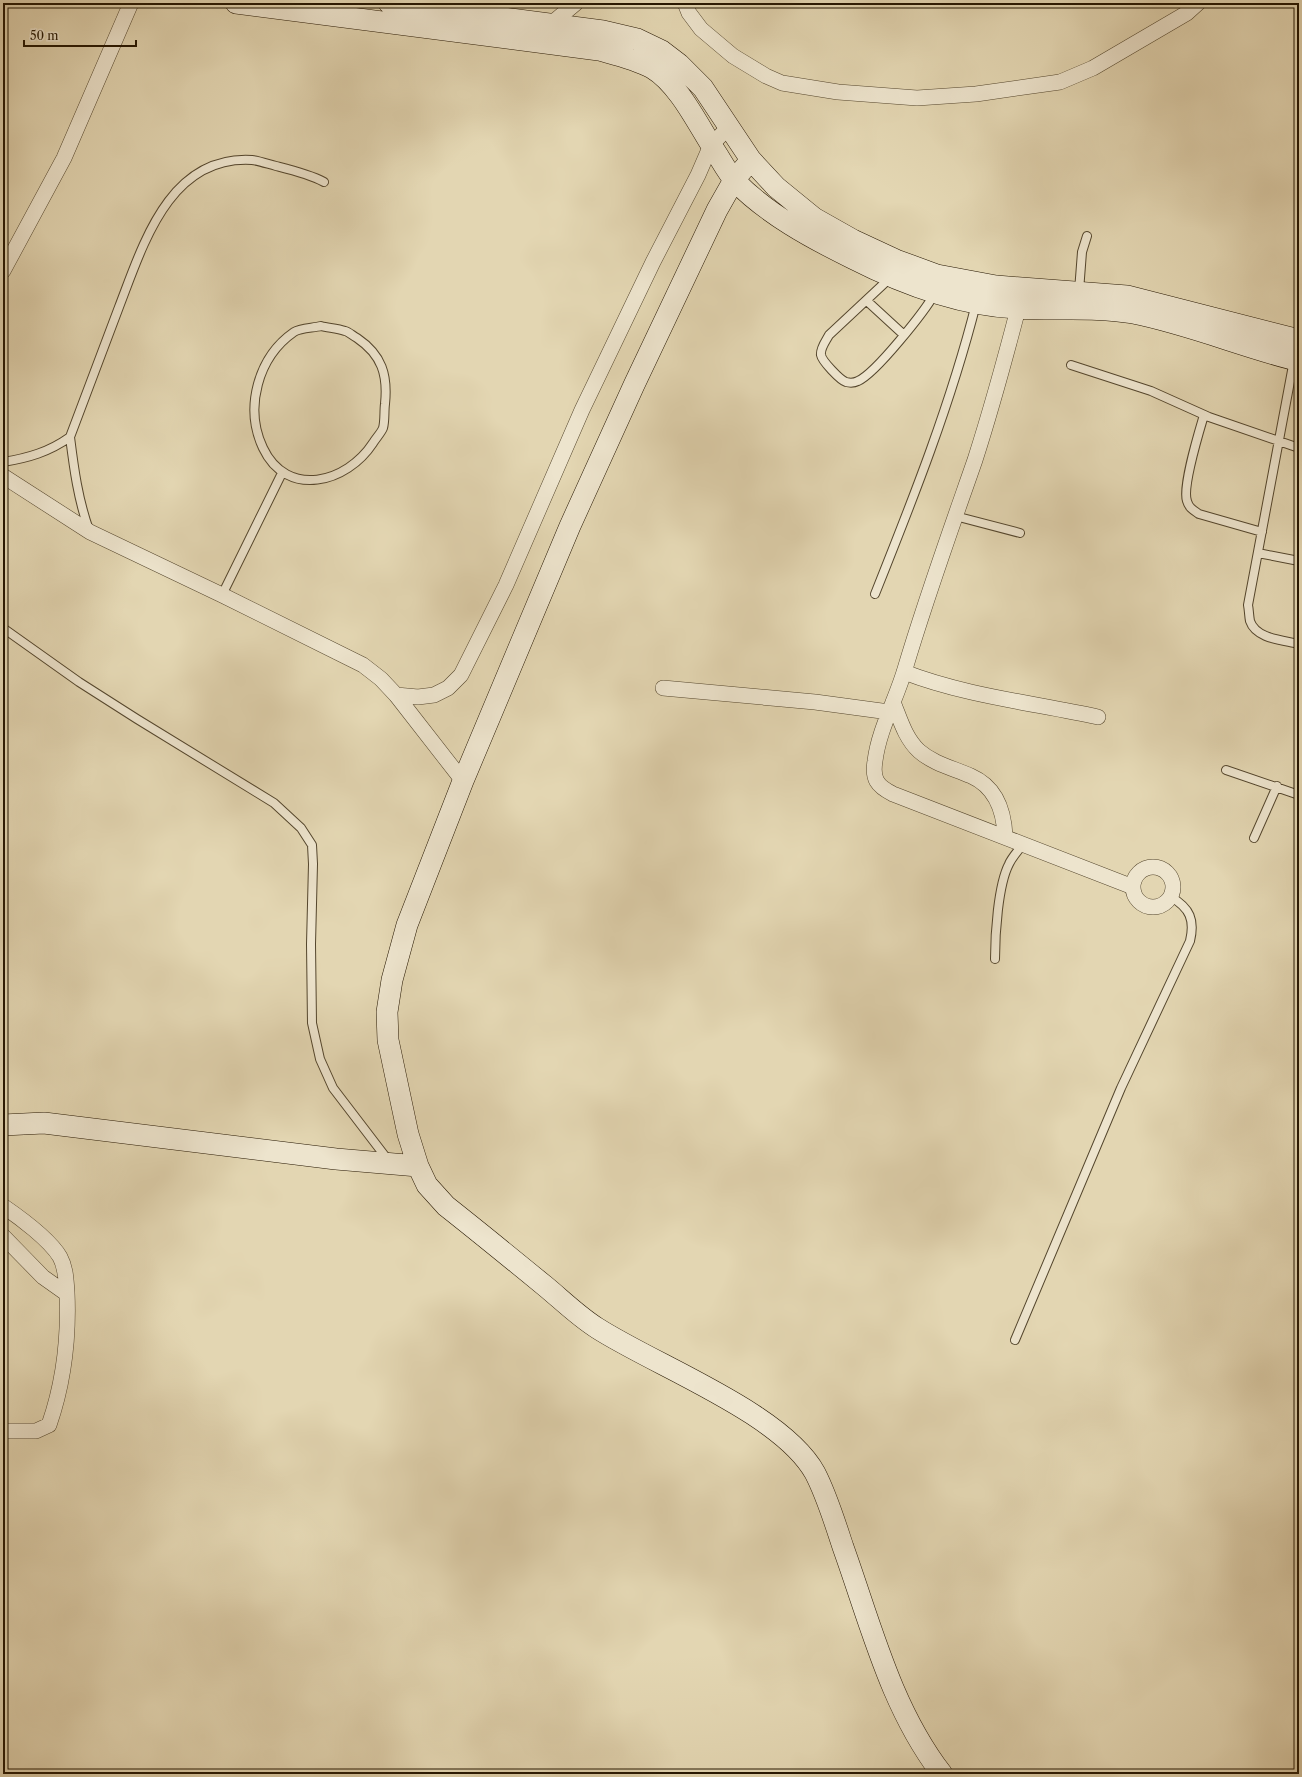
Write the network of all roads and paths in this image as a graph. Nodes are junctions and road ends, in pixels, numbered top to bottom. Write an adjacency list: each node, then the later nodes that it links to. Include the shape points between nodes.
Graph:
1 (131, 3): 14 (street, via 64,158)
2 (236, 3): 9 (street, via 599,50 631,58 654,69 675,89)
3 (389, 3): 7 (street)
4 (576, 3): 7 (street)
5 (685, 3): 6 (street, via 701,29 733,56 782,83 838,92 917,98 976,94 1060,82 1093,68 1156,32)
6 (1198, 3)
7 (551, 24): 8 (street, via 637,39 662,51 703,88)
8 (728, 128): 9 (street); 10 (street)
9 (711, 145): 11 (street); 44 (street, via 585,403 506,585 461,675 448,688 434,695)
10 (751, 160): 11 (street); 16 (street, via 776,187 814,218)
11 (734, 180): 15 (street, via 769,209 810,236); 48 (street, via 697,250 630,392 570,526)
12 (324, 182): 26 (lane, via 294,170 252,160 220,163 199,172 181,187 166,203 144,243)
13 (1087, 236): 17 (lane, via 1082,252)
14 (3, 271)
15 (892, 276): 16 (street); 19 (lane)
16 (918, 278): 17 (street, via 937,275 996,286); 18 (street)
17 (1079, 291): 23 (street, via 1127,296)
18 (936, 292): 20 (street); 22 (lane)
19 (866, 301): 22 (lane); 22 (lane, via 829,335 823,346 821,355 824,362 844,381 851,383 859,380)
20 (976, 303): 21 (street); 38 (lane, via 932,448)
21 (1018, 308): 23 (street, via 1084,308 1134,314); 32 (street, via 1004,365)
22 (904, 335)
23 (1297, 350): 27 (lane)
24 (1071, 365): 25 (lane, via 1151,392)
25 (1204, 415): 27 (lane); 34 (lane, via 1186,486 1186,500 1191,509 1199,514)
26 (70, 437): 29 (lane, via 58,446 35,456); 33 (lane, via 76,487)
27 (1278, 442): 28 (lane); 34 (lane)
28 (1299, 448)
29 (3, 462)
30 (282, 473): 30 (lane, via 263,449 254,422 256,386 270,353 295,331 320,326 346,331 371,347 383,370 386,391 382,428 366,454 348,469 308,481); 39 (lane)
31 (3, 476): 33 (street)
32 (955, 516): 35 (lane); 42 (street)
33 (90, 532): 39 (street)
34 (1262, 532): 36 (lane)
35 (1020, 533)
36 (1258, 553): 37 (lane); 41 (lane, via 1248,605 1250,622 1258,632)
37 (1299, 561)
38 (875, 594)
39 (222, 595): 44 (street, via 362,665 381,679)
40 (3, 628): 58 (lane, via 124,711 274,803 300,828 312,845 312,1023 320,1059 333,1088)
41 (1299, 644)
42 (904, 672): 45 (street); 46 (street, via 963,689)
43 (663, 688): 45 (street)
44 (396, 695): 48 (street)
45 (891, 707): 51 (street, via 918,750 929,759 972,776 983,784 1000,805); 51 (street, via 875,761 874,776 880,788)
46 (1098, 717)
47 (1226, 770): 49 (lane)
48 (463, 782): 59 (street, via 407,925 392,980 388,1012 388,1040 393,1066)
49 (1277, 786): 50 (lane); 52 (lane)
50 (1299, 795)
51 (1005, 836): 53 (street)
52 (1254, 838)
53 (1023, 844): 54 (street); 56 (lane, via 1009,863 1003,878)
54 (1133, 887): 55 (street, via 1137,900 1148,907 1162,906); 55 (street, via 1137,874 1148,867 1155,867 1167,872 1171,877)
55 (1171, 897): 63 (lane, via 1187,909 1191,921 1190,941 1121,1088)
56 (995, 959)
57 (3, 1125): 58 (street, via 44,1123)
58 (390, 1164): 59 (street)
59 (418, 1166): 65 (street, via 428,1185 446,1206 595,1326 631,1349 737,1405 771,1427 798,1449 815,1473 829,1507 904,1714 925,1752)
60 (3, 1206): 62 (street, via 19,1217 59,1255 66,1274)
61 (3, 1236): 62 (street, via 38,1273)
62 (67, 1294): 64 (street, via 66,1352 49,1425 36,1431)
63 (1015, 1340)
64 (3, 1431)
65 (942, 1774)

